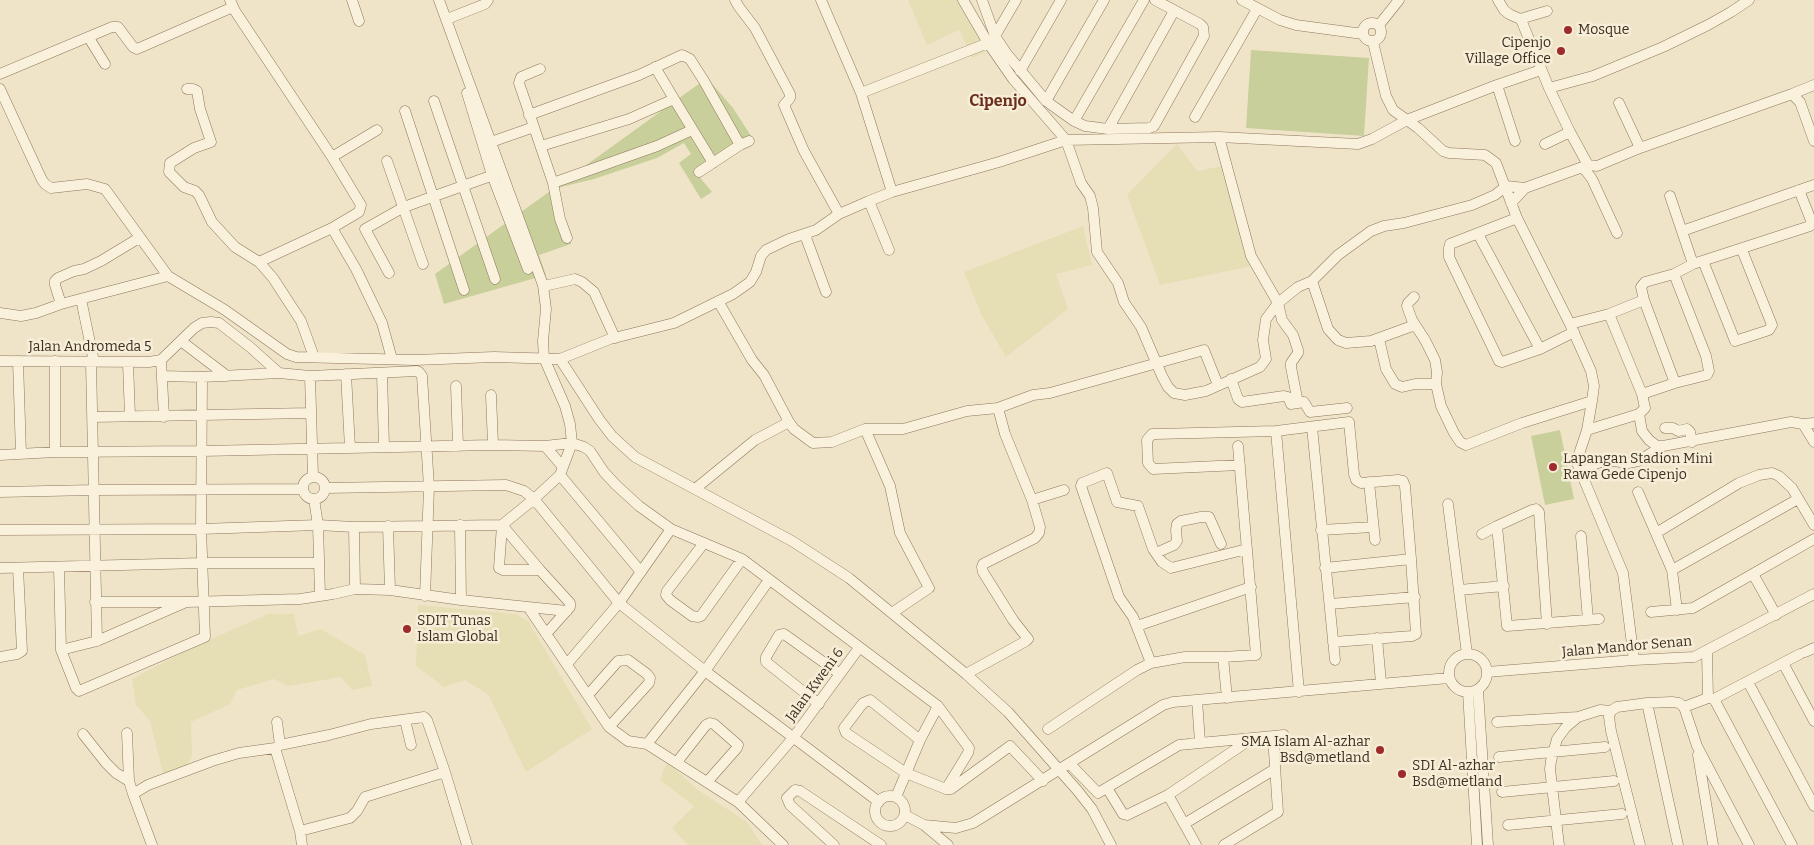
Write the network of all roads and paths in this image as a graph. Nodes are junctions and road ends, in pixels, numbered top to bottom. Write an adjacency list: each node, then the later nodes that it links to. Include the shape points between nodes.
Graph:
1 (352, 0): 24 (street)
2 (440, 0): 23 (street)
3 (488, 0): 23 (street)
4 (735, 0): 85 (street, via 755,28 790,94 784,105 804,151)
5 (823, 0): 42 (street)
6 (963, 0): 28 (street)
7 (982, 0): 28 (street)
8 (1016, 0): 28 (street)
9 (1061, 0): 34 (street)
10 (1104, 0): 45 (street)
11 (1144, 0): 53 (street)
12 (1155, 0): 20 (street)
13 (1242, 0): 19 (street)
14 (1399, 0): 18 (street)
15 (1498, 0): 22 (street, via 1504,10)
16 (1749, 0): 39 (street, via 1716,21 1663,47 1593,76)
17 (232, 3): 27 (street, via 137,48 118,27); 67 (street)
18 (1389, 5): 25 (street)
19 (1257, 9): 26 (street, via 1296,25); 51 (street)
20 (1174, 11): 55 (street); 55 (street, via 1200,24 1204,36 1156,122 1149,128)
21 (1547, 11): 22 (street)
22 (1520, 19): 33 (street)
23 (447, 20): 63 (street)
24 (359, 21)
25 (1380, 25): 26 (street, via 1370,22 1363,29); 29 (street, via 1382,35)
26 (1363, 34): 29 (street)
27 (89, 38): 30 (street); 35 (street)
28 (992, 40): 34 (street); 42 (street); 60 (street, via 1013,79)
29 (1374, 42): 52 (street, via 1389,105)
30 (105, 64)
31 (655, 67): 44 (street); 50 (street); 69 (street, via 682,55 690,59 745,143)
32 (540, 69): 50 (street, via 519,80)
33 (1541, 70): 37 (street); 39 (street)
34 (1020, 71): 45 (street)
35 (0, 74)
36 (462, 78): 72 (street)
37 (1497, 85): 52 (street); 61 (street)
38 (1814, 85): 43 (street)
39 (1549, 88): 58 (street)
40 (0, 89): 48 (street)
41 (188, 89): 96 (street, via 197,91 211,142 170,163 169,172 184,187 199,195 212,222 235,247)
42 (861, 92): 79 (street)
43 (1792, 94): 62 (street, via 1800,102); 66 (street)
44 (674, 99): 57 (street); 65 (street, via 629,119)
45 (1046, 100): 53 (street)
46 (434, 101): 74 (street)
47 (1619, 103): 66 (street)
48 (4, 105): 92 (street, via 45,184 50,188 87,184 105,189)
49 (405, 111): 80 (street)
50 (529, 115): 54 (street)
51 (1195, 117)
52 (1407, 120): 59 (street, via 1358,144); 76 (street, via 1443,151 1485,155 1492,159)
53 (1074, 121): 55 (street)
54 (534, 127): 63 (street); 65 (street)
55 (1108, 129)
56 (377, 130): 67 (street)
57 (692, 130): 69 (street); 73 (street)
58 (1570, 132): 64 (street); 70 (street)
59 (1219, 137): 60 (street); 112 (street, via 1251,256)
60 (1066, 140): 79 (street); 132 (street, via 1081,183 1090,196 1097,252 1118,283 1124,302 1141,326)
61 (1515, 140)
62 (1814, 141)
63 (491, 142): 72 (street)
64 (1545, 144)
65 (541, 146): 73 (street)
66 (1640, 148): 70 (street, via 1597,166)
67 (332, 157): 87 (street, via 361,209)
68 (387, 161): 84 (street)
69 (713, 163): 71 (street)
70 (1585, 167): 77 (street); 89 (street)
71 (699, 172)
72 (497, 173): 74 (street); 99 (street); 105 (street)
73 (554, 183): 93 (street)
74 (463, 185): 80 (street); 103 (street)
75 (1814, 185): 78 (street)
76 (1506, 186): 77 (street); 83 (street); 104 (street, via 1472,205 1371,231 1338,255)
77 (1525, 188): 83 (street)
78 (1799, 190): 88 (street); 95 (street, via 1812,222 1810,226)
79 (892, 192): 82 (street)
80 (433, 196): 84 (street); 106 (street)
81 (1670, 196): 88 (street)
82 (869, 201): 85 (street); 94 (street)
83 (1511, 203): 86 (street)
84 (404, 207): 98 (street); 100 (street, via 365,229)
85 (840, 214): 91 (street)
86 (1517, 218): 90 (street); 117 (street)
87 (332, 228): 96 (street); 124 (street, via 382,323)
88 (1682, 231): 97 (street)
89 (1618, 233)
90 (1478, 234): 121 (street); 121 (street, via 1450,244 1449,257 1499,361)
91 (805, 235): 107 (street); 111 (street, via 766,250 750,282)
92 (139, 238): 102 (street); 113 (street, via 84,269 58,278 55,285)
93 (567, 238)
94 (889, 250)
95 (1742, 250): 97 (street); 97 (street, via 1772,325 1769,330 1736,341)
96 (259, 262): 122 (street, via 301,321)
97 (1698, 263): 101 (street)
98 (423, 264)
99 (528, 269)
100 (389, 273)
101 (1674, 274): 110 (street, via 1645,282 1641,287); 141 (street, via 1706,356 1709,372)
102 (168, 276): 109 (street); 122 (street, via 225,310 287,354)
103 (495, 279)
104 (1312, 281): 112 (street); 119 (street, via 1328,329 1338,340 1346,344)
105 (544, 286): 118 (street, via 574,279 582,282 594,292); 123 (street)
106 (464, 290)
107 (826, 292)
108 (1414, 296): 116 (street, via 1407,306)
109 (81, 298): 113 (street); 130 (street)
110 (1644, 300): 115 (street); 141 (street)
111 (718, 301): 118 (street, via 674,324); 157 (street)
112 (1278, 303): 140 (street, via 1266,318 1264,363); 148 (street, via 1282,320 1294,335 1298,352 1291,363)
113 (61, 304): 114 (street, via 21,316)
114 (0, 313)
115 (1609, 314): 117 (street); 145 (street)
116 (1415, 325): 119 (street); 142 (street, via 1435,360)
117 (1572, 328): 121 (street); 147 (street, via 1591,371)
118 (615, 338): 125 (street)
119 (1379, 339): 142 (street, via 1386,369 1395,384 1402,387)
120 (180, 341): 127 (street, Jalan Andromeda 5); 133 (street, Jalan Andromeda 5, via 202,323 219,323); 138 (street)
121 (1540, 349)
122 (314, 357): 124 (street)
123 (544, 358): 124 (street); 125 (street); 166 (street, via 565,406)
124 (392, 359)
125 (560, 359): 189 (street, via 612,436 635,457)
126 (18, 360): 128 (street, Jalan Andromeda 5); 129 (street, Jalan Andromeda 5); 179 (street)
127 (161, 360): 131 (street, Jalan Andromeda 5); 136 (street)
128 (0, 361)
129 (55, 361): 130 (street, Jalan Andromeda 5); 177 (street)
130 (92, 362): 131 (street, Jalan Andromeda 5); 155 (street)
131 (128, 363): 154 (street)
132 (1158, 365): 143 (street, via 1174,393 1185,395); 143 (street, via 1204,350); 149 (street, via 1033,395)
133 (279, 373): 138 (street); 139 (street)
134 (382, 373): 135 (street); 172 (street); 173 (street, via 417,371 422,376)
135 (346, 374): 139 (street); 174 (street)
136 (162, 376): 137 (street); 156 (street)
137 (202, 376): 138 (street); 153 (street)
138 (227, 376)
139 (310, 376): 151 (street)
140 (1231, 379): 143 (street); 148 (street, via 1242,402 1284,396 1291,404)
141 (1675, 383): 145 (street)
142 (1436, 384): 147 (street, via 1441,406 1454,433 1466,445)
143 (1218, 385)
144 (456, 386): 168 (street)
145 (1642, 394): 152 (street, via 1645,408)
146 (491, 395): 167 (street)
147 (1592, 401): 162 (street)
148 (1298, 403): 150 (street, via 1304,402 1310,412)
149 (998, 408): 161 (street, via 968,411 903,429); 198 (street)
150 (1347, 408)
151 (311, 413): 153 (street); 175 (street)
152 (1639, 414): 162 (street); 171 (street, via 1642,431 1657,446)
153 (202, 415): 156 (street); 176 (street)
154 (130, 416): 155 (street); 156 (street)
155 (92, 417): 178 (street)
156 (164, 417)
157 (789, 422): 161 (street, via 813,443 832,442); 189 (street, via 755,440)
158 (1809, 424): 164 (street, via 1790,422); 165 (street)
159 (1312, 427): 163 (street); 185 (street, via 1349,422 1356,480); 213 (street)
160 (1665, 428): 164 (street, via 1687,429)
161 (865, 429): 256 (street, via 890,486 900,533 929,588)
162 (1587, 430): 183 (street, via 1577,463)
163 (1276, 431): 181 (street, via 1152,434 1147,440 1148,463 1153,469); 286 (street)
164 (1692, 442): 171 (street)
165 (1814, 442)
166 (572, 443): 169 (street); 182 (street); 210 (street, via 588,449 616,485)
167 (493, 445): 168 (street); 169 (street)
168 (458, 446): 173 (street)
169 (545, 446): 182 (street)
170 (1238, 446): 181 (street)
171 (1663, 446): 183 (street, via 1638,461 1606,460)
172 (384, 447): 173 (street); 174 (street)
173 (426, 447): 186 (street)
174 (350, 448): 175 (street)
175 (312, 449): 176 (street); 184 (street)
176 (202, 451): 178 (street); 192 (street)
177 (55, 452): 178 (street); 179 (street)
178 (93, 452): 190 (street)
179 (21, 454): 180 (street)
180 (0, 455)
181 (1240, 466): 221 (street)
182 (561, 471): 196 (street); 234 (street)
183 (1582, 473): 274 (street, via 1623,572)
184 (313, 477): 187 (street, via 321,480); 188 (street, via 305,481)
185 (1369, 482): 206 (street); 224 (street, via 1403,482)
186 (429, 487): 187 (street); 196 (street, via 506,485 524,491); 202 (street)
187 (325, 488): 195 (street, via 322,495)
188 (303, 489): 192 (street); 195 (street)
189 (695, 489): 256 (street, via 792,542 849,578)
190 (94, 490): 192 (street); 193 (street); 212 (street)
191 (1064, 490): 198 (street)
192 (200, 491): 209 (street)
193 (0, 492)
194 (1638, 492): 214 (street)
195 (314, 499): 201 (street)
196 (534, 499): 200 (street); 250 (street)
197 (1798, 499): 204 (street); 214 (street, via 1779,476 1772,473 1759,475 1739,483); 233 (street)
198 (1032, 500): 281 (street, via 1039,533 982,568 1028,639)
199 (1448, 504): 241 (street)
200 (502, 524): 203 (street); 232 (street); 232 (street, via 499,568)
201 (318, 525): 208 (street); 209 (street); 226 (street)
202 (427, 525): 203 (street); 205 (street); 244 (street)
203 (460, 525): 246 (street)
204 (1814, 525)
205 (388, 526): 208 (street); 240 (street)
206 (1373, 526): 213 (street); 218 (street)
207 (1497, 526): 215 (street); 237 (street); 260 (street, via 1532,510 1539,512)
208 (354, 527): 239 (street)
209 (201, 529): 212 (street); 225 (street)
210 (671, 529): 219 (street); 234 (street)
211 (0, 530): 212 (street)
212 (94, 530): 227 (street)
213 (1321, 530): 231 (street)
214 (1656, 533): 233 (street)
215 (1482, 534)
216 (1581, 536): 259 (street)
217 (1814, 539): 235 (street)
218 (1375, 540)
219 (704, 543): 223 (street); 223 (street, via 666,595 692,616 700,617)
220 (1221, 544): 222 (street, via 1209,517 1201,517 1178,524 1174,545)
221 (1247, 549): 222 (street, via 1174,569 1162,562); 238 (street)
222 (1156, 553): 261 (street, via 1140,510 1135,505 1117,502 1107,473 1082,483 1119,597)
223 (742, 559): 236 (street)
224 (1412, 559): 231 (street); 245 (street)
225 (203, 563): 226 (street); 227 (street); 247 (street)
226 (318, 564): 243 (street)
227 (94, 566): 228 (street); 248 (street)
228 (59, 567): 230 (street); 267 (street)
229 (0, 568): 230 (street)
230 (18, 568): 271 (street, via 22,651)
231 (1325, 568): 251 (street)
232 (540, 570): 254 (street, via 570,603)
233 (1672, 570): 253 (street)
234 (641, 572): 250 (street)
235 (1753, 574): 253 (street, via 1693,608); 257 (street)
236 (769, 580): 266 (street); 278 (street)
237 (1504, 586): 241 (street); 260 (street, via 1507,626)
238 (1251, 587): 261 (street); 272 (street, via 1256,655)
239 (355, 589): 240 (street); 243 (street)
240 (390, 590): 244 (street)
241 (1459, 590): 270 (street)
242 (1814, 594): 257 (street, Jalan Mandor Senan)
243 (320, 596): 247 (street)
244 (425, 596): 246 (street)
245 (1414, 597): 251 (street); 263 (street, via 1416,634)
246 (462, 600): 252 (street)
247 (205, 601): 249 (street); 267 (street, via 204,638 82,690 76,688)
248 (95, 602): 249 (street); 264 (street)
249 (187, 602): 264 (street)
250 (619, 603): 277 (street); 278 (street)
251 (1330, 604): 265 (street)
252 (528, 607): 254 (street); 262 (street)
253 (1677, 610): 255 (street)
254 (567, 611): 262 (street)
255 (1651, 612)
256 (892, 613): 281 (street)
257 (1776, 615): 269 (street, Jalan Mandor Senan)
258 (1599, 619): 259 (street)
259 (1588, 620): 260 (street)
260 (1546, 624)
261 (1137, 626): 275 (street)
262 (546, 634): 277 (street)
263 (1377, 638): 265 (street); 284 (street)
264 (97, 641): 267 (street)
265 (1333, 642): 273 (street)
266 (859, 648): 280 (street, Jalan Kweni 6); 293 (street)
267 (61, 650)
268 (1806, 651): 276 (street)
269 (1706, 652): 274 (street, Jalan Mandor Senan, via 1689,658); 289 (street)
270 (1466, 654): 279 (street, via 1484,662); 282 (street, via 1456,658 1450,666)
271 (0, 657)
272 (1223, 657): 275 (street, via 1185,657); 288 (street)
273 (1335, 660)
274 (1634, 660): 279 (street, Jalan Mandor Senan)
275 (1151, 663): 302 (street)
276 (1783, 663): 283 (street); 298 (street)
277 (567, 664): 287 (street)
278 (704, 671): 305 (street); 309 (street)
279 (1488, 672): 285 (street, via 1483,685)
280 (840, 674): 292 (street, Jalan Kweni 6); 292 (street, via 784,634 779,635 766,662)
281 (966, 674): 317 (street)
282 (1449, 678): 284 (street); 285 (street, via 1460,690)
283 (1748, 682): 289 (street); 335 (street)
284 (1381, 683): 286 (street)
285 (1473, 691): 328 (street)
286 (1298, 692): 288 (street)
287 (588, 695): 301 (street); 301 (street, via 618,662 628,660 650,678)
288 (1227, 698): 290 (street)
289 (1711, 698): 294 (street); 361 (street)
290 (1197, 700): 308 (street); 317 (street, via 1164,705)
291 (1647, 703): 294 (street, via 1679,703); 295 (street, via 1617,707); 358 (street)
292 (819, 704): 305 (street, Jalan Kweni 6)
293 (938, 706): 307 (street); 327 (street, via 969,748)
294 (1684, 707): 312 (street)
295 (1612, 711): 296 (street, via 1600,710); 357 (street, via 1609,717 1611,731)
296 (1578, 717): 300 (street); 314 (street, via 1557,739)
297 (405, 720): 310 (street); 311 (street, via 371,724); 319 (street, via 424,717 427,720)
298 (1814, 721)
299 (277, 722): 311 (street)
300 (1497, 722)
301 (609, 727): 309 (street, via 628,742)
302 (1048, 728)
303 (127, 733): 321 (street)
304 (84, 734): 321 (street, via 106,763)
305 (793, 738): 333 (street, Jalan Kweni 6); 334 (street)
306 (1251, 738): 308 (street); 318 (street, via 1279,736); 331 (street)
307 (920, 740): 320 (street); 320 (street, via 870,700 863,703 844,728 846,733)
308 (1200, 742): 326 (street, via 1172,748)
309 (647, 744): 316 (street)
310 (412, 745)
311 (278, 746): 330 (street, via 212,761 148,785); 343 (street)
312 (1697, 746): 359 (street); 360 (street)
313 (1605, 748): 314 (street)
314 (1553, 752): 315 (street); 325 (street, via 1550,769)
315 (1499, 757)
316 (676, 762): 324 (street); 324 (street, via 706,725 714,724 738,745)
317 (1065, 767): 322 (street); 326 (street, via 1098,793); 351 (street)
318 (1275, 769): 339 (street); 353 (street, via 1278,812)
319 (445, 772): 343 (street, via 365,797 350,818); 347 (street)
320 (906, 774): 327 (street); 332 (street)
321 (129, 781): 330 (street)
322 (1043, 781): 327 (street, via 1010,746 951,789); 340 (street, via 966,826)
323 (1614, 781): 325 (street)
324 (707, 782): 333 (street)
325 (1553, 787): 329 (street); 338 (street)
326 (1107, 788): 331 (street, via 1125,815)
327 (946, 789)
328 (1479, 792): 354 (street); 355 (street)
329 (1502, 792)
330 (133, 794): 345 (street)
331 (1168, 795): 339 (street)
332 (896, 798): 334 (street, via 887,797); 337 (street, via 904,805)
333 (738, 802): 348 (street)
334 (879, 802): 342 (street, via 876,815)
335 (1814, 806)
336 (1622, 814): 338 (street)
337 (905, 815): 340 (street); 342 (street, via 897,825)
338 (1556, 820): 341 (street); 356 (street)
339 (1184, 824): 352 (street)
340 (924, 825): 350 (street)
341 (1508, 825)
342 (886, 826): 344 (street)
343 (300, 831): 346 (street)
344 (876, 843): 349 (street, via 795,790 787,798 790,805)
345 (152, 845)
346 (302, 845)
347 (467, 845)
348 (783, 845)
349 (834, 845)
350 (948, 845)
351 (1111, 845)
352 (1196, 845)
353 (1224, 845)
354 (1477, 845)
355 (1488, 845)
356 (1559, 845)
357 (1640, 845)
358 (1678, 845)
359 (1713, 845)
360 (1749, 845)
361 (1792, 845)

